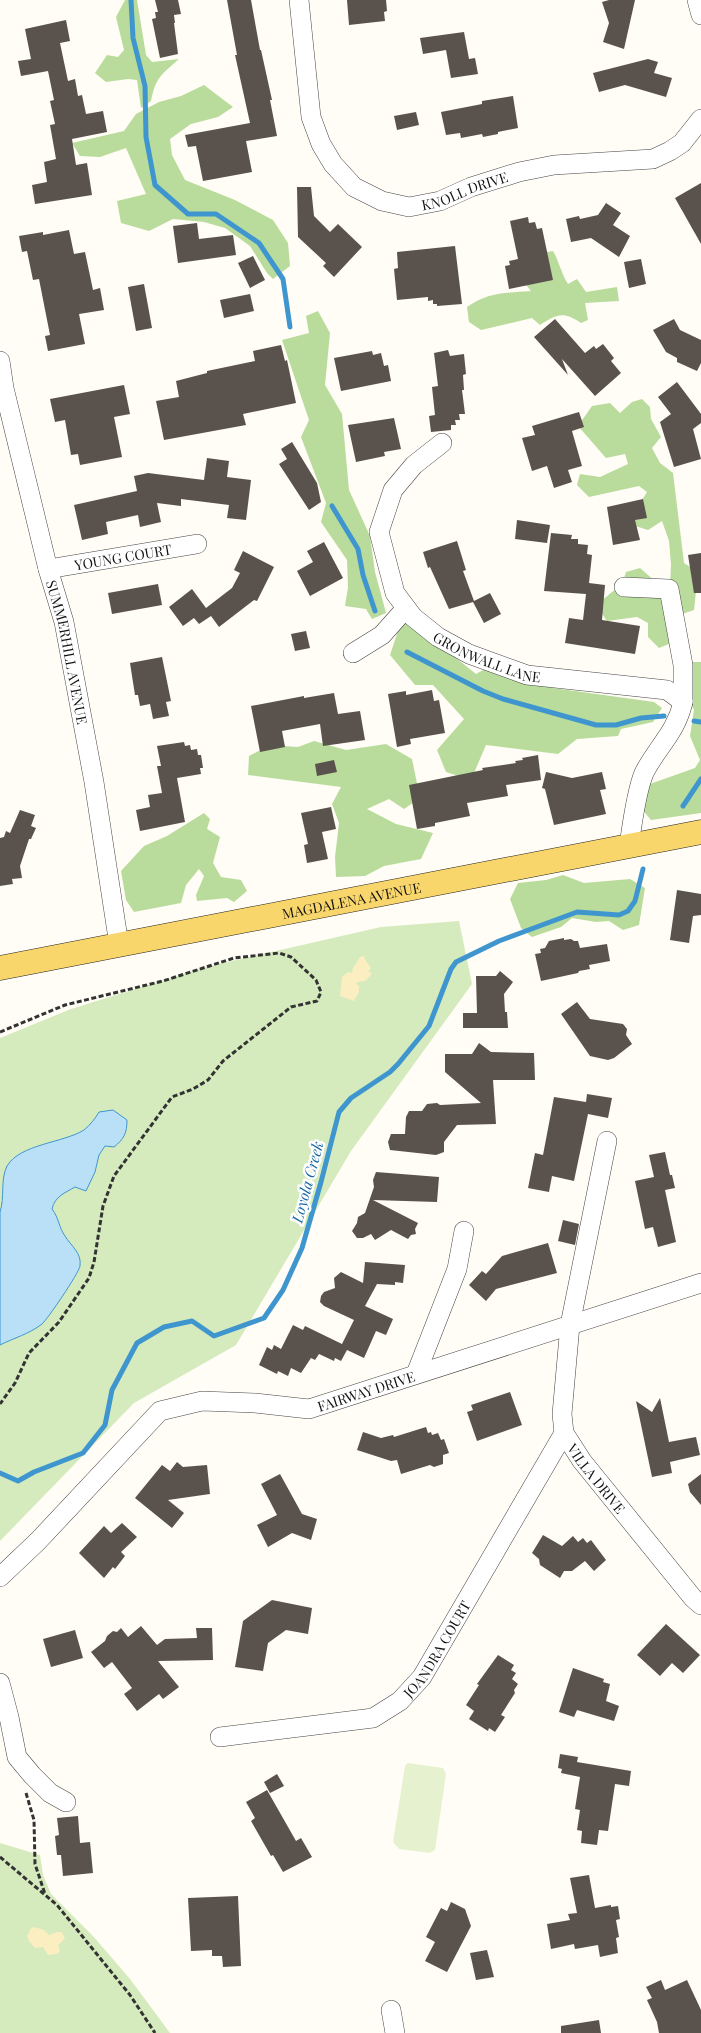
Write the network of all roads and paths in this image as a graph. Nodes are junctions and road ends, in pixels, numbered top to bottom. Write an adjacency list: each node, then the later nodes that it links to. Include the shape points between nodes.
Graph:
1 (299, 0): 4 (street, KNOLL DRIVE, via 311,117 321,144 333,164 354,187 382,201 409,207 440,201 519,172 554,165 653,159 682,144)
2 (697, 0): 3 (street)
3 (701, 15)
4 (701, 119)
5 (0, 361): 8 (street, SUMMERHILL AVENUE)
6 (442, 443): 10 (street, GRONWALL LANE, via 403,476 393,490 379,532 395,593)
7 (197, 544): 8 (street, YOUNG COURT)
8 (48, 569): 15 (street, SUMMERHILL AVENUE, via 64,622 81,703)
9 (624, 586): 12 (street, via 669,589 683,665)
10 (406, 608): 11 (street, via 382,635); 12 (street, GRONWALL LANE, via 438,638 469,654 527,675 667,690)
11 (353, 653)
12 (683, 702): 14 (street, via 679,719 644,774)
13 (701, 832): 14 (main road, MAGDALENA AVENUE)
14 (629, 846): 15 (main road, MAGDALENA AVENUE)
15 (119, 945): 16 (main road, MAGDALENA AVENUE)
16 (0, 968)
17 (0, 1032): 23 (path, via 65,1005 163,981 234,958 285,955 316,980 321,992 317,1001 291,1007 223,1060 208,1080 172,1097 167,1103 114,1176 103,1206 94,1262 88,1278 59,1322 29,1353 15,1383)
18 (608, 1141): 21 (street, VILLA DRIVE)
19 (464, 1230): 22 (street, via 457,1269)
20 (701, 1284): 21 (street, FAIRWAY DRIVE)
21 (570, 1325): 22 (street, FAIRWAY DRIVE); 24 (street, VILLA DRIVE, via 562,1414)
22 (416, 1374): 25 (street, FAIRWAY DRIVE, via 308,1409 202,1401 160,1411)
23 (0, 1404)
24 (564, 1433): 26 (street, VILLA DRIVE, via 595,1476); 28 (street, JOANDRA COURT, via 422,1676 400,1701 373,1718)
25 (0, 1577)
26 (701, 1605)
27 (0, 1683): 30 (street, via 17,1757 50,1793)
28 (220, 1738)
29 (25, 1790): 32 (path, via 34,1820 35,1864)
30 (66, 1802)
31 (0, 1857): 32 (path)
32 (45, 1895): 34 (path, via 108,1967)
33 (391, 2010): 35 (street)
34 (155, 2033)
35 (395, 2033)

